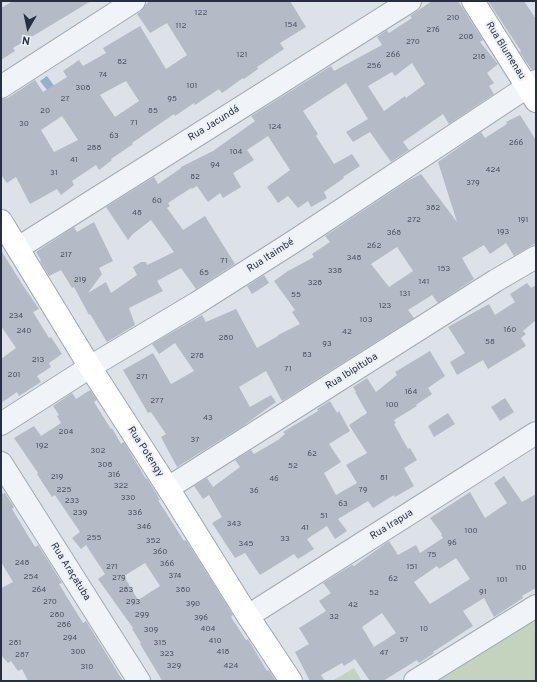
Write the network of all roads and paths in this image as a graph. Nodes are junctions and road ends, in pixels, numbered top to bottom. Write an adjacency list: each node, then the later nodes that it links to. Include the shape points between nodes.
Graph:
1 (134, 1): 4 (street)
2 (410, 1): 7 (street, Rua Jacundá)
3 (473, 1): 5 (main road, Rua Blumenau)
4 (1, 87)
5 (533, 89): 9 (street, Rua Itaimbé, via 196,303)
6 (1, 221): 7 (main road, Rua Potengy)
7 (18, 248): 9 (main road, Rua Potengy)
8 (536, 257): 13 (street, Rua Ibipituba)
9 (90, 367): 10 (street, Rua Itaimbé); 13 (main road, Rua Potengy)
10 (1, 424)
11 (536, 433): 15 (street, Rua Irapua)
12 (1, 462): 16 (street, Rua Araçatuba)
13 (168, 488): 15 (main road, Rua Potengy)
14 (536, 606): 18 (street)
15 (248, 616): 17 (main road, Rua Potengy)
16 (139, 681)
17 (291, 681)
18 (415, 681)

